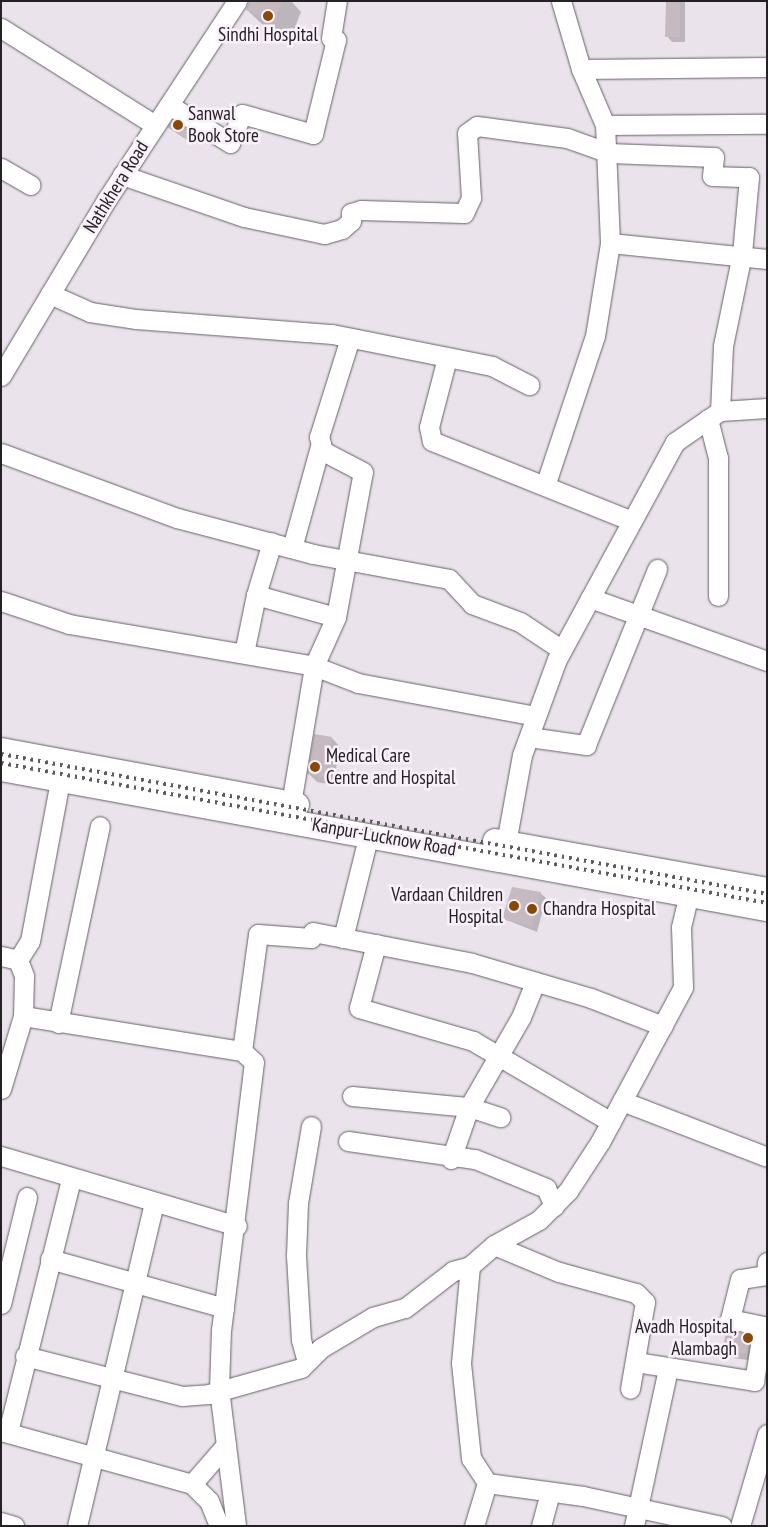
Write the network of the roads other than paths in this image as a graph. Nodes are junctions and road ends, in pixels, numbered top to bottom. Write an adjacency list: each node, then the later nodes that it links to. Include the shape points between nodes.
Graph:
1 (238, 1): 7 (street, Nathkhera Road)
2 (338, 1): 7 (street, via 331,38 336,40 313,134 242,114 230,143)
3 (562, 1): 6 (street)
4 (1, 28): 9 (street)
5 (767, 67): 6 (street)
6 (581, 69): 10 (street)
7 (169, 105): 9 (street, Nathkhera Road)
8 (767, 124): 10 (street)
9 (155, 125): 13 (street, Nathkhera Road)
10 (605, 125): 11 (street)
11 (609, 153): 13 (street, via 566,138 477,126 467,133 470,198 464,213 361,210 351,213 351,221 342,229 324,234 244,217); 15 (street); 16 (street, via 714,157 712,176 749,177)
12 (1, 168): 14 (street)
13 (122, 175): 18 (street, Nathkhera Road)
14 (30, 185)
15 (610, 243): 16 (street); 27 (street, via 595,336)
16 (742, 254): 17 (street); 24 (street)
17 (767, 259)
18 (50, 294): 19 (street, via 90,312 136,319 222,323); 21 (street, Nathkhera Road)
19 (350, 338): 20 (street); 25 (street)
20 (447, 358): 22 (street, via 492,366); 27 (street, via 429,427 432,441)
21 (2, 374)
22 (529, 385)
23 (767, 408): 24 (street)
24 (714, 415): 28 (street, via 675,442); 34 (street, via 718,458)
25 (321, 443): 30 (street); 31 (street, via 323,451 363,472)
26 (1, 453): 29 (street, via 177,518)
27 (546, 483): 28 (street)
28 (632, 521): 35 (street)
29 (272, 542): 30 (street); 33 (street)
30 (292, 548): 31 (street)
31 (348, 559): 37 (street); 39 (street, via 449,579 472,604 520,622)
32 (657, 569): 38 (street)
33 (256, 594): 37 (street); 40 (street)
34 (718, 596)
35 (590, 598): 38 (street); 39 (street)
36 (1, 601): 40 (street, via 69,624)
37 (336, 617): 42 (street)
38 (638, 617): 41 (street); 44 (street, via 586,745)
39 (562, 650): 43 (street)
40 (244, 653): 42 (street)
41 (767, 661)
42 (314, 666): 43 (street, via 358,683); 49 (street)
43 (536, 716): 44 (street)
44 (529, 737): 52 (street)
45 (1, 750): 48 (main road, Kanpur-Lucknow Road)
46 (1, 769): 47 (main road, Kanpur-Lucknow Road)
47 (60, 780): 48 (main road, Kanpur-Lucknow Road); 58 (street, via 30,941)
48 (134, 784): 49 (main road, Kanpur-Lucknow Road); 51 (main road, Kanpur-Lucknow Road)
49 (291, 804): 52 (main road, Kanpur-Lucknow Road)
50 (100, 826): 61 (street)
51 (369, 834): 53 (main road, Kanpur-Lucknow Road); 56 (street)
52 (506, 844): 53 (main road, Kanpur-Lucknow Road)
53 (691, 886): 54 (main road, Kanpur-Lucknow Road); 55 (main road, Kanpur-Lucknow Road); 62 (street, via 681,928 683,987)
54 (767, 890)
55 (767, 909)
56 (343, 938): 57 (street); 63 (street, via 313,932 311,938 258,934)
57 (376, 944): 59 (street, via 472,963); 64 (street, via 359,1008 473,1041)
58 (10, 958): 60 (street, via 24,976)
59 (536, 982): 62 (street); 64 (street)
60 (23, 1016): 61 (street); 65 (street)
61 (58, 1023): 63 (street)
62 (663, 1026): 68 (street)
63 (242, 1052): 81 (street, via 254,1062)
64 (499, 1056): 69 (street); 71 (street)
65 (4, 1067): 66 (street)
66 (1, 1089)
67 (352, 1096): 69 (street)
68 (622, 1102): 71 (street); 75 (street)
69 (469, 1107): 70 (street); 76 (street)
70 (500, 1117)
71 (611, 1122): 80 (street, via 568,1191)
72 (312, 1126): 91 (street, via 298,1203 296,1254 300,1340)
73 (348, 1141): 76 (street)
74 (1, 1156): 77 (street)
75 (767, 1156)
76 (451, 1159): 80 (street, via 475,1159 546,1188)
77 (71, 1180): 79 (street); 83 (street)
78 (28, 1197): 87 (street)
79 (154, 1203): 81 (street); 86 (street)
80 (554, 1206): 82 (street, via 539,1220)
81 (238, 1226): 88 (street)
82 (494, 1245): 85 (street); 92 (street, via 559,1272 636,1293 647,1309)
83 (50, 1259): 86 (street); 90 (street)
84 (767, 1262): 89 (street, via 766,1275 740,1279 730,1319)
85 (470, 1266): 91 (street, via 453,1271 405,1308 373,1317); 102 (street, via 461,1363 471,1458)
86 (134, 1284): 88 (street); 94 (street)
87 (1, 1304)
88 (224, 1308): 95 (street)
89 (765, 1327): 93 (street, via 754,1381)
90 (25, 1356): 94 (street); 97 (street)
91 (307, 1362): 95 (street, via 301,1368)
92 (636, 1362): 93 (street); 96 (street)
93 (668, 1368): 105 (street)
94 (112, 1380): 95 (street, via 182,1396 196,1397); 100 (street)
95 (219, 1389): 99 (street)
96 (630, 1389)
97 (4, 1431): 100 (street)
98 (767, 1434): 101 (street)
99 (226, 1445): 103 (street); 110 (street)
100 (94, 1456): 103 (street); 108 (street)
101 (760, 1478): 114 (street)
102 (487, 1483): 104 (street); 111 (street)
103 (192, 1484): 109 (street, via 209,1501)
104 (550, 1492): 105 (street); 112 (street)
105 (636, 1517): 113 (street)
106 (1, 1522): 107 (street)
107 (14, 1526)
108 (77, 1526)
109 (219, 1526)
110 (236, 1526)
111 (474, 1526)
112 (541, 1526)
113 (722, 1526)
114 (740, 1526)

